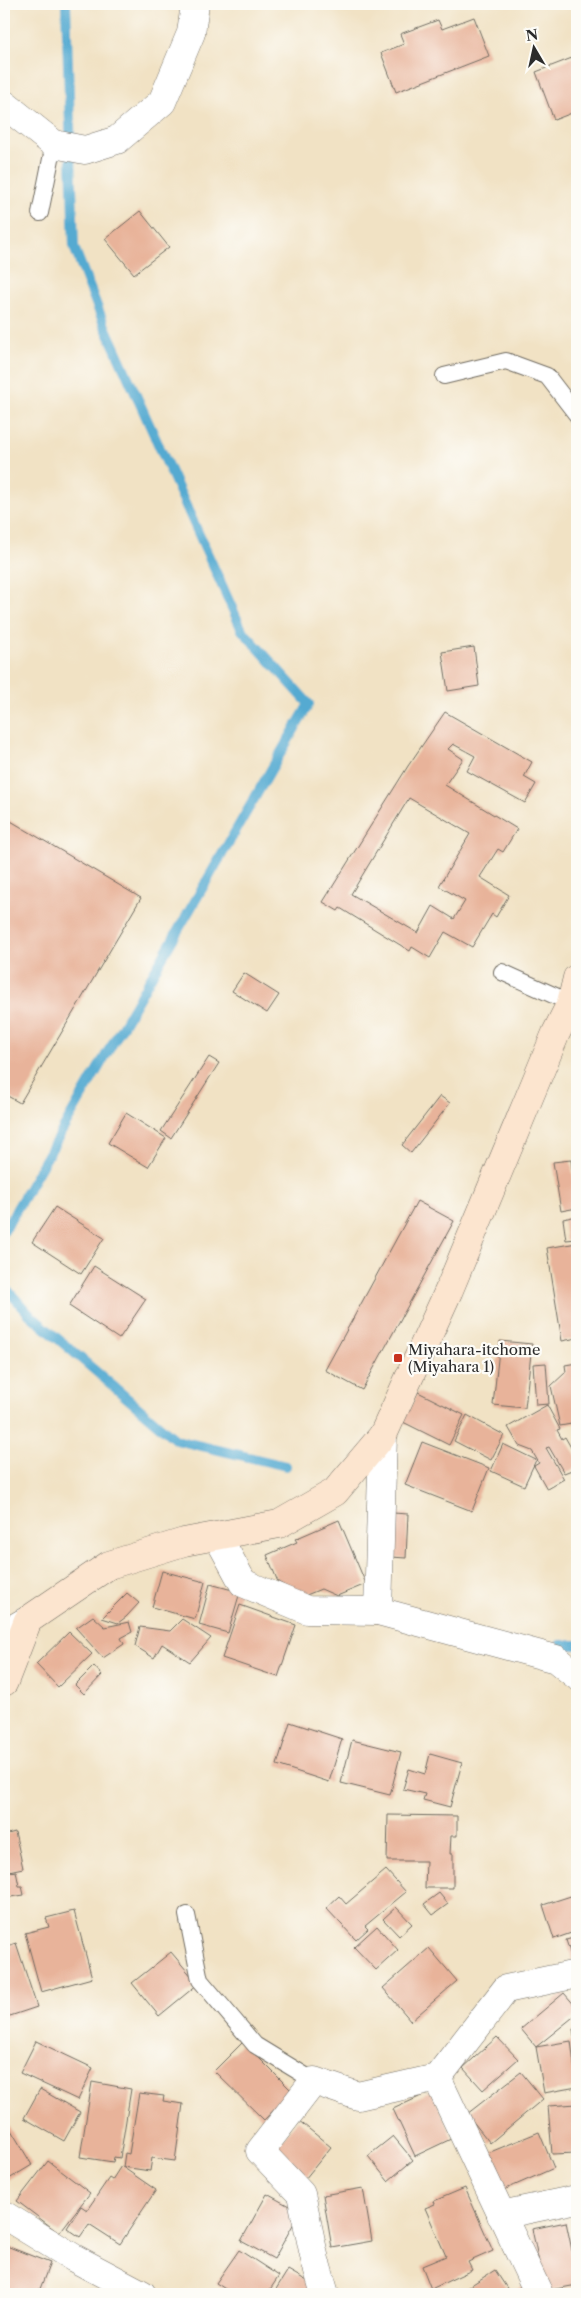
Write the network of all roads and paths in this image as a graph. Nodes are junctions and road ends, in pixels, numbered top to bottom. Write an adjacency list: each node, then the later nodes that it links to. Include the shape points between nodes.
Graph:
1 (195, 4): 3 (street, via 191,33 162,102 117,140)
2 (4, 104): 3 (street)
3 (67, 146): 4 (lane)
4 (40, 213)
5 (444, 376): 6 (lane, via 506,361 547,376)
6 (577, 415)
7 (502, 972): 8 (lane)
8 (574, 991): 9 (street, via 449,1290)
9 (383, 1435): 10 (street, via 335,1492 279,1524); 11 (street)
10 (218, 1536): 11 (street, via 243,1583 308,1610); 12 (street, via 184,1542 109,1565)
11 (378, 1611): 14 (street, via 556,1659)
12 (28, 1620): 13 (street); 15 (street)
13 (4, 1634)
14 (577, 1676)
15 (4, 1682)
16 (187, 1915): 19 (lane, via 200,1980 256,2045)
17 (577, 1974): 18 (street, via 506,1989)
18 (437, 2078): 19 (street, via 358,2096); 21 (street)
19 (314, 2082): 24 (street, via 260,2150 300,2194)
20 (577, 2199): 21 (street)
21 (502, 2215): 25 (street)
22 (4, 2216): 23 (street)
23 (142, 2294)
24 (326, 2294)
25 (539, 2294)

